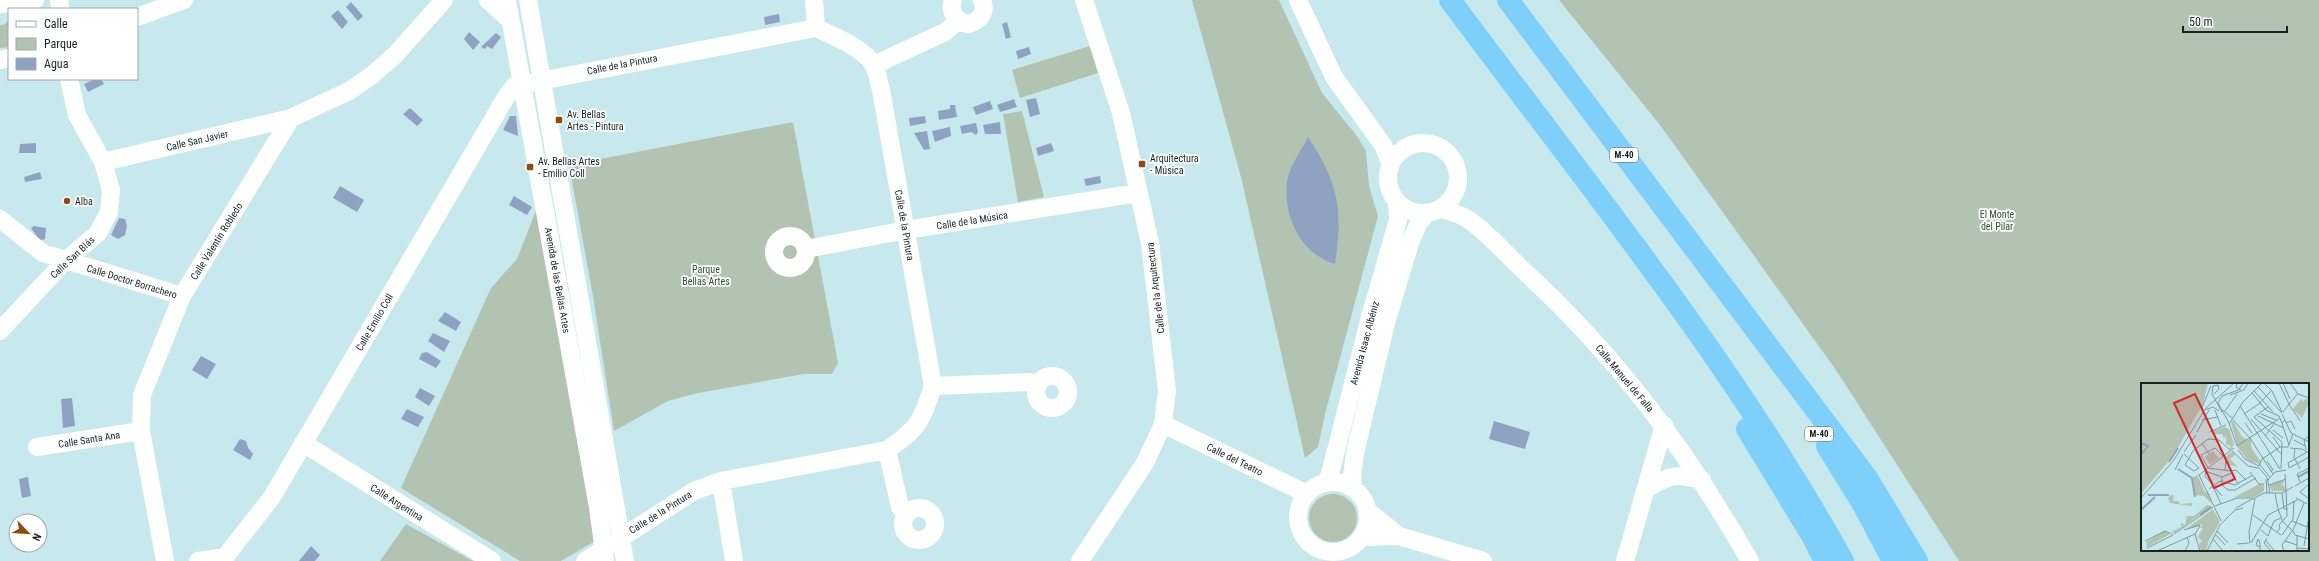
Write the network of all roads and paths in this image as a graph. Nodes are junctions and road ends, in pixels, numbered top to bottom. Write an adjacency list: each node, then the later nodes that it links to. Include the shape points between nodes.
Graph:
1 (35, 0): 14 (street)
2 (184, 0): 15 (street)
3 (444, 0): 23 (street, via 395,55 371,76 349,91)
4 (488, 0): 16 (street)
5 (506, 0): 16 (street, Avenida de las Bellas Artes)
6 (528, 0): 20 (street, Avenida de las Bellas Artes)
7 (814, 0): 18 (street)
8 (953, 0): 17 (street, via 952,12)
9 (982, 0): 17 (street, via 984,11 978,20 968,24)
10 (1084, 0): 29 (street, Calle de la Arquitectura, via 1121,113)
11 (1298, 0): 24 (street, via 1334,77)
12 (1450, 0): 39 (highway)
13 (1508, 0): 38 (highway, M-40)
14 (0, 4)
15 (138, 17)
16 (511, 21): 22 (street, Avenida de las Bellas Artes)
17 (958, 21): 19 (street, via 945,32)
18 (816, 28): 19 (street, Calle de la Pintura, via 854,46); 20 (street, Calle de la Pintura)
19 (874, 65): 34 (street, Calle de la Pintura, via 882,90)
20 (542, 79): 22 (street, Calle de la Pintura); 57 (street, Avenida de las Bellas Artes)
21 (69, 80): 26 (street, Calle San Blás, via 77,115)
22 (523, 83): 46 (street, Calle Emilio Coll, via 514,86 506,97); 61 (street, Avenida de las Bellas Artes)
23 (291, 118): 26 (street, Calle San Javier); 37 (street, Calle Valentín Robledo)
24 (1366, 121): 25 (street, via 1387,137); 27 (street, via 1383,145)
25 (1408, 145): 27 (street); 28 (street, via 1428,142 1447,151 1458,169)
26 (103, 162): 36 (street, Calle San Blás, via 111,190 108,212 98,233)
27 (1390, 163): 30 (street, via 1387,177 1389,190)
28 (1456, 190): 31 (street, via 1450,200); 33 (street, Calle Manuel de Falla)
29 (1138, 193): 34 (street, Calle de la Música); 43 (street, Calle de la Arquitectura, via 1150,243 1167,391)
30 (1397, 202): 31 (street, via 1416,213); 51 (street, Avenida Isaac Albéniz, via 1398,220)
31 (1434, 211): 33 (street, Calle Manuel de Falla); 52 (street, Avenida Isaac Albéniz, via 1419,222 1410,243 1386,323 1355,453)
32 (0, 219): 36 (street, Calle Doctor Borrachero, via 44,253)
33 (1468, 219): 44 (street, Calle Manuel de Falla, via 1567,312 1639,392)
34 (906, 230): 35 (street, Calle de la Música); 41 (street, Calle de la Pintura)
35 (806, 249)
36 (65, 261): 37 (street, Calle Doctor Borrachero); 40 (street, Calle San Blás)
37 (182, 296): 45 (street, Calle Valentín Robledo, via 142,395)
38 (1741, 310): 76 (highway, M-40, via 1864,506); 77 (highway, via 1867,478)
39 (1689, 319): 74 (highway, via 1720,384 1811,534); 75 (highway, via 1807,496)
40 (0, 332)
41 (933, 386): 42 (street, via 1029,382); 48 (street, Calle de la Pintura, via 923,417 909,435)
42 (1037, 386)
43 (1163, 424): 54 (street, Calle del Teatro); 70 (street, Calle de la Arquitectura, via 1145,464)
44 (1664, 425): 49 (street, Calle Manuel de Falla); 53 (street)
45 (141, 431): 47 (street, Calle Santa Ana); 64 (street, Calle Valentín Robledo)
46 (303, 443): 63 (street, Calle Emilio Coll, via 272,497); 66 (street, Calle Argentina)
47 (37, 447)
48 (887, 450): 50 (street, Calle de la Pintura); 56 (street, via 900,507)
49 (1702, 480): 53 (street, via 1667,476); 73 (street, Calle Manuel de Falla)
50 (721, 481): 57 (street, Calle de la Pintura, via 694,491); 69 (street)
51 (1326, 483): 52 (street, via 1340,482); 54 (street, via 1315,487)
52 (1353, 488): 55 (street, via 1363,498)
53 (1646, 489): 72 (street)
54 (1307, 494): 60 (street, via 1298,517 1300,529)
55 (1368, 511): 58 (street); 59 (street, via 1368,525)
56 (906, 513)
57 (621, 536): 61 (street, Calle de la Pintura); 68 (street, Avenida de las Bellas Artes)
58 (1399, 536): 59 (street); 71 (street)
59 (1362, 537): 62 (street)
60 (1315, 554): 62 (street, via 1327,552)
61 (605, 556): 67 (street)
62 (1338, 556)
63 (225, 559): 65 (street)
64 (165, 561)
65 (198, 561)
66 (492, 561)
67 (585, 561)
68 (626, 561)
69 (734, 561)
70 (1080, 561)
71 (1483, 561)
72 (1625, 561)
73 (1750, 561)
74 (1823, 561)
75 (1843, 561)
76 (1893, 561)
77 (1917, 561)

